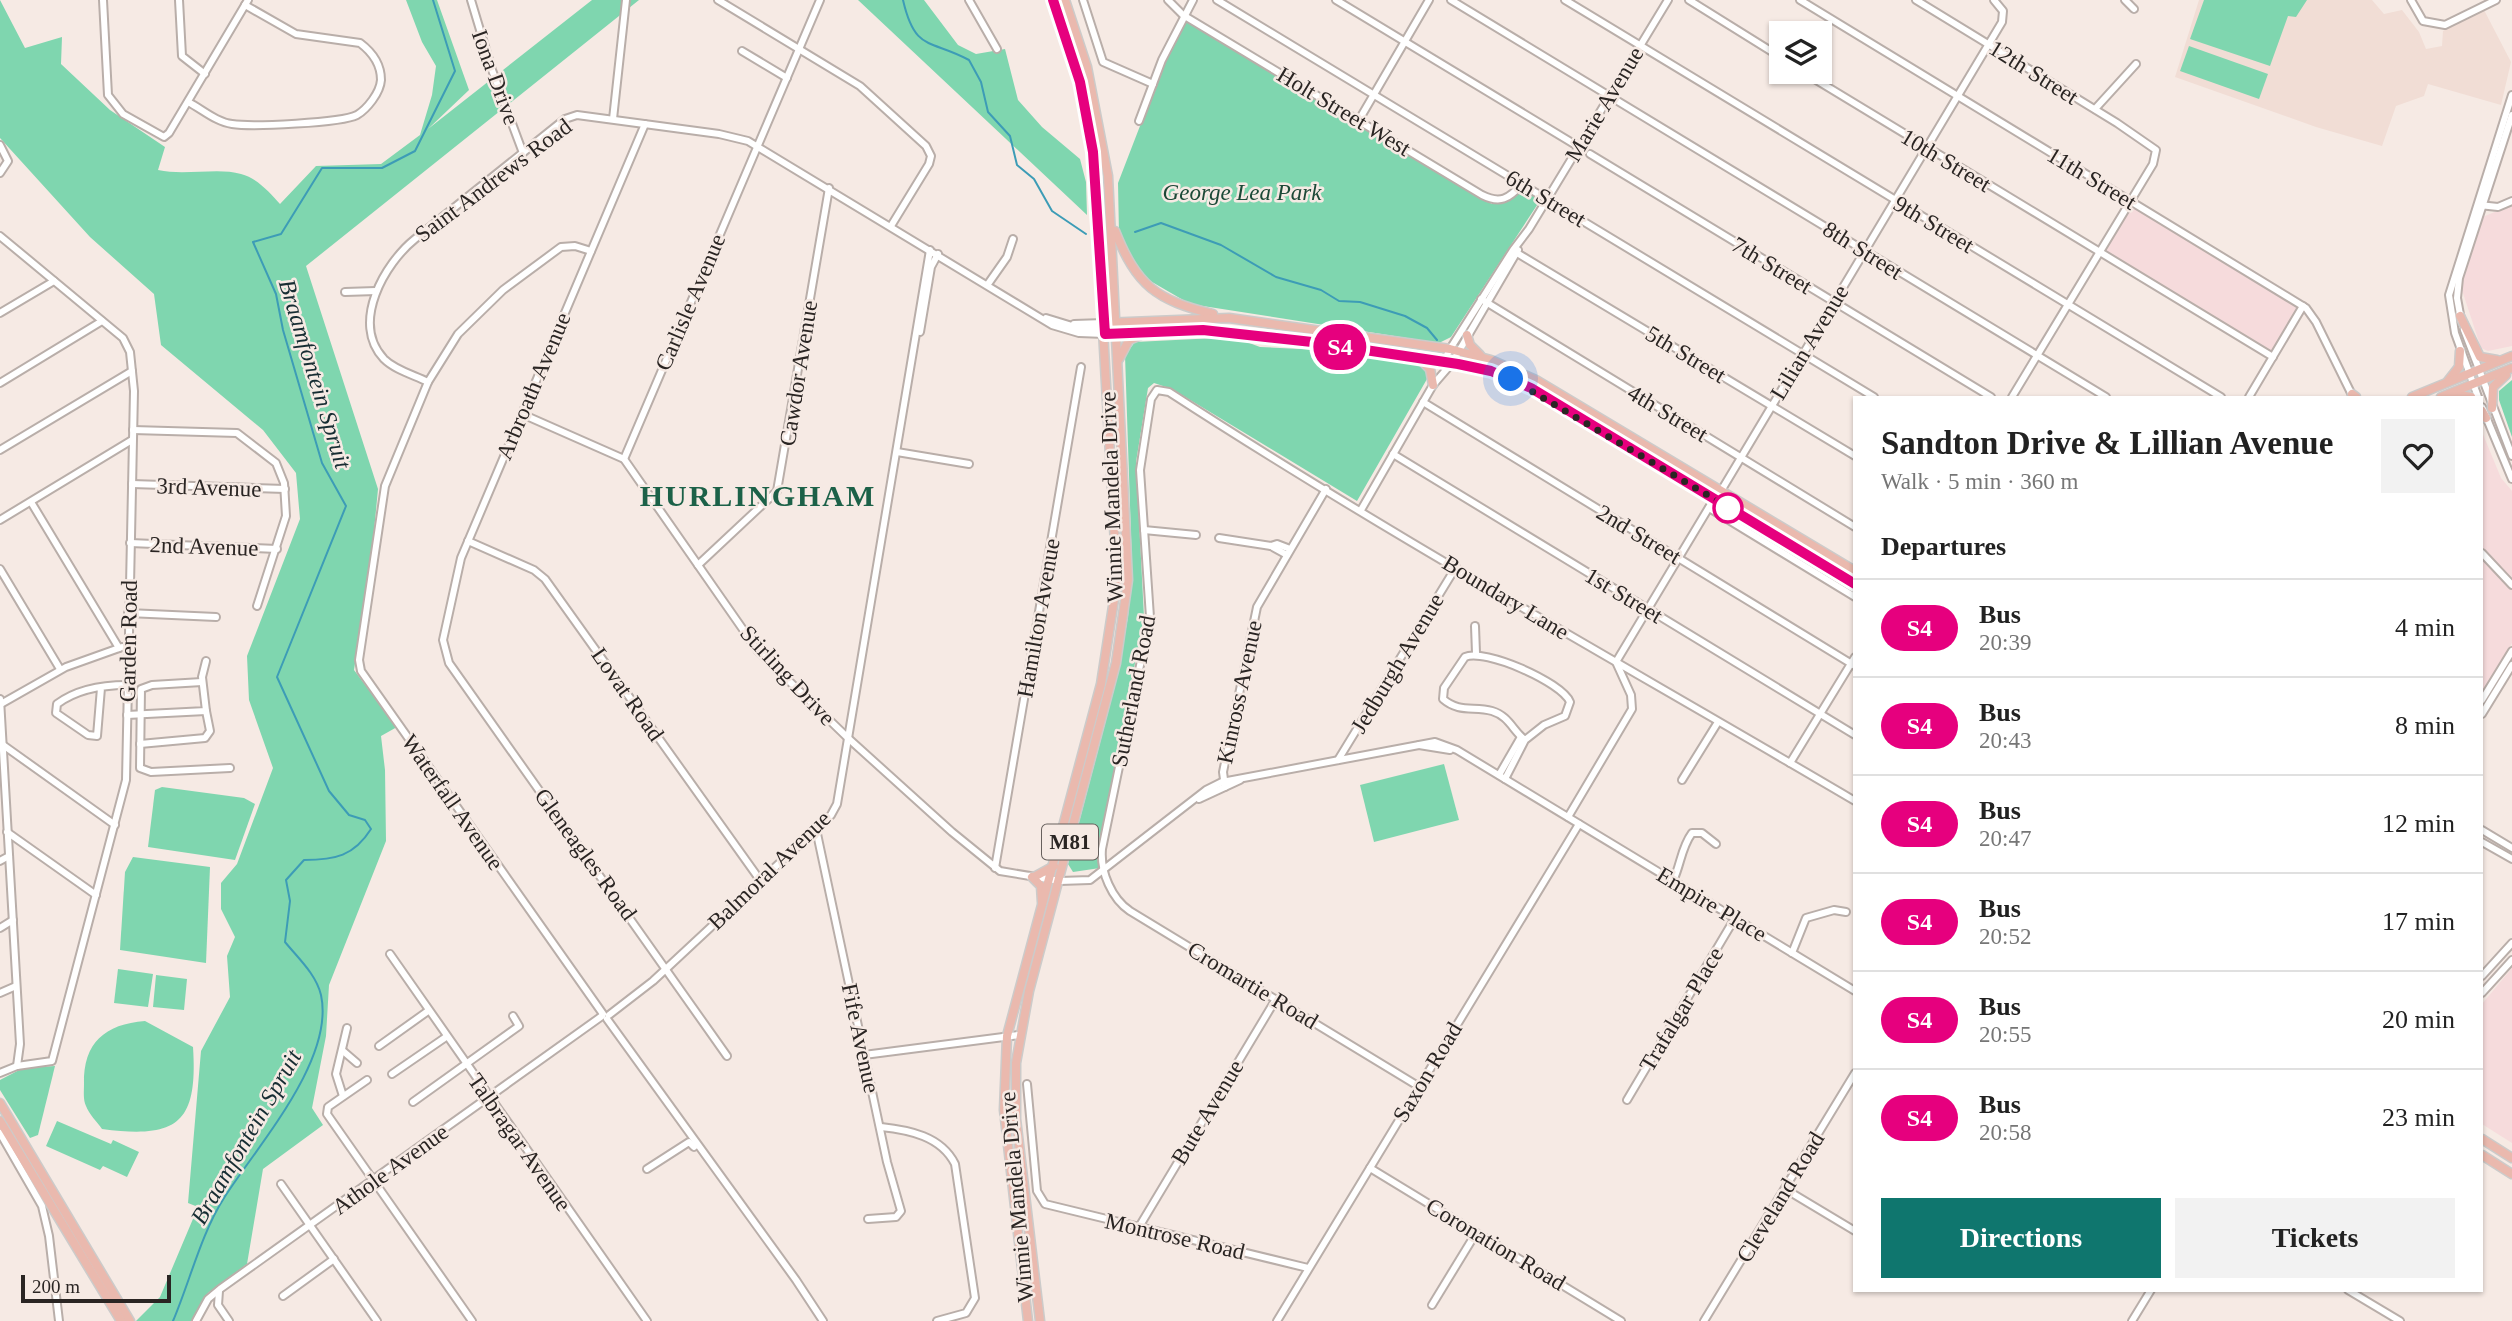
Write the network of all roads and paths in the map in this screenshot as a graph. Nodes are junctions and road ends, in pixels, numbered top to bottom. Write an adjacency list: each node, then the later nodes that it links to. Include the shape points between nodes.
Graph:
1 (103, 0): 47 (street, via 108,95 123,114 161,137 168,135)
2 (179, 0): 39 (street, via 182,56)
3 (471, 0): 59 (street, Iona Drive)
4 (718, 0): 34 (street)
5 (820, 0): 34 (street)
6 (969, 0): 35 (street)
7 (1053, 0): 94 (main road, Winnie Mandela Drive / M81, via 1077,72 1091,142)
8 (1065, 0): 70 (main road, Winnie Mandela Drive / M81, via 1094,99)
9 (1083, 0): 41 (street, via 1102,62)
10 (1168, 0): 30 (street, Holt Street West)
11 (1193, 0): 30 (street)
12 (1217, 0): 43 (street, 6th Street)
13 (1336, 0): 31 (street)
14 (1429, 0): 31 (street)
15 (1451, 0): 44 (street)
16 (1565, 0): 32 (street)
17 (1668, 0): 32 (street, Marie Avenue)
18 (1689, 0): 36 (street)
19 (1800, 0): 45 (street, 11th Street)
20 (1916, 0): 33 (street, 12th Street)
21 (1994, 0): 33 (street, Lilian Avenue, via 2004,14)
22 (2125, 0): 28 (street)
23 (2411, 0): 29 (street, via 2423,21 2435,24 2451,23)
24 (2473, 0): 29 (street)
25 (2496, 0): 29 (street)
26 (629, 1): 51 (street)
27 (247, 2): 39 (street); 47 (street, via 296,34 356,41 371,53 378,67 377,94 351,117 232,124)
28 (2134, 9)
29 (2478, 9)
30 (1183, 15): 41 (street); 52 (street, Holt Street West)
31 (1404, 41): 43 (street); 57 (street)
32 (1640, 44): 44 (street, Marie Avenue); 66 (street, 9th Street)
33 (1990, 44): 45 (street, Lilian Avenue); 49 (street, 12th Street)
34 (800, 49): 40 (street); 71 (street, via 860,86 929,151 927,169)
35 (997, 49)
36 (1769, 50)
37 (742, 51): 40 (street)
38 (2136, 64): 49 (street)
39 (205, 74): 47 (street)
40 (787, 78): 56 (street)
41 (1153, 84): 53 (street)
42 (1822, 84): 58 (street, 10th Street)
43 (1374, 93): 52 (street); 63 (street, 6th Street)
44 (1609, 96): 57 (street, Marie Avenue); 77 (street, 8th Street)
45 (1957, 96): 58 (street, Lilian Avenue); 67 (street, 11th Street)
46 (2512, 96): 48 (street)
47 (188, 102)
48 (2510, 106): 69 (street)
49 (2095, 109): 67 (street, 12th Street, via 2156,150 2155,162)
50 (2512, 115): 69 (street)
51 (613, 119): 54 (street, Saint Andrews Road); 59 (street, Saint Andrews Road, via 570,117)
52 (1359, 120): 63 (street, Holt Street West, via 1491,199 1509,198)
53 (1139, 121)
54 (645, 124): 56 (street, Saint Andrews Road, via 737,137); 76 (street, Arbroath Avenue)
55 (0, 145): 61 (street)
56 (757, 146): 64 (street, Saint Andrews Road); 144 (street, Carlisle Avenue)
57 (1579, 147): 65 (street, Marie Avenue)
58 (1926, 148): 66 (street, Lilian Avenue); 78 (street, 10th Street)
59 (523, 153): 82 (street, Saint Andrews Road, via 401,250)
60 (1590, 153): 86 (street, 7th Street)
61 (4, 159): 62 (street)
62 (0, 173)
63 (1521, 184): 65 (street, 6th Street)
64 (829, 188): 71 (street, Saint Andrews Road); 166 (street, Cawdor Avenue, via 779,487 774,497)
65 (1547, 197): 74 (street, Marie Avenue); 100 (street, 6th Street)
66 (1896, 200): 77 (street, Lilian Avenue); 87 (street, 9th Street)
67 (2130, 201): 78 (street); 88 (street, 11th Street)
68 (2512, 201): 69 (street, via 2498,207)
69 (2480, 205): 90 (street, via 2459,278); 99 (street, via 2449,295)
70 (1112, 225): 92 (main road, via 1133,270 1153,293); 95 (main road, Winnie Mandela Drive / M81)
71 (891, 226): 75 (street, Saint Andrews Road)
72 (0, 236): 80 (street, Garden Road)
73 (1013, 239): 81 (street)
74 (1518, 249): 85 (street, Marie Avenue); 132 (street, 5th Street)
75 (930, 250): 79 (street, Saint Andrews Road); 84 (street, Balmoral Avenue)
76 (591, 251): 114 (street, Waterfall Avenue, via 561,247 503,290 458,334); 135 (street, Arbroath Avenue)
77 (1864, 251): 86 (street, Lilian Avenue); 101 (street, 8th Street)
78 (2098, 253): 87 (street); 103 (street)
79 (938, 254): 81 (street, Saint Andrews Road); 84 (street, Balmoral Avenue, via 930,267)
80 (54, 281): 89 (street); 93 (street, Garden Road)
81 (988, 284): 91 (street, Saint Andrews Road)
82 (376, 291): 83 (street); 114 (street, Saint Andrews Road, via 373,328 379,351 393,365)
83 (345, 292)
84 (924, 299): 139 (street, Balmoral Avenue)
85 (1484, 301): 97 (street, Marie Avenue); 98 (street, Marie Avenue); 143 (street, 4th Street)
86 (1834, 303): 100 (street, Lilian Avenue); 122 (street, 7th Street)
87 (2068, 305): 101 (street); 125 (street, 9th Street)
88 (2303, 306): 103 (street); 120 (street, 11th Street)
89 (0, 313)
90 (2460, 316): 105 (main road, via 2480,357 2490,361); 109 (street)
91 (1040, 317): 94 (street, Saint Andrews Road); 94 (street, Saint Andrews Road, via 1070,331)
92 (1228, 318): 95 (main road); 98 (main road)
93 (102, 321): 111 (street, Garden Road, via 126,342); 115 (street)
94 (1104, 328): 95 (main road); 228 (main road, Winnie Mandela Drive / M81, via 1115,610 1104,674)
95 (1117, 328): 96 (main road); 106 (main road, Winnie Mandela Drive / M81)
96 (1151, 331): 104 (main road, via 1217,331); 106 (main road, via 1129,340)
97 (1467, 335): 98 (street, Marie Avenue); 102 (main road)
98 (1454, 350): 102 (main road); 107 (street)
99 (2460, 351): 112 (street); 116 (main road, via 2458,369)
100 (1801, 354): 121 (street, 6th Street); 132 (street, Lilian Avenue)
101 (2037, 356): 123 (street); 124 (street, 8th Street)
102 (1482, 357): 150 (main road, via 1536,380)
103 (2273, 357): 126 (street)
104 (1418, 358): 107 (main road); 118 (main road, via 1430,369)
105 (2507, 358): 109 (main road)
106 (1118, 362): 233 (main road, Winnie Mandela Drive / M81, via 1128,561 1126,609 1116,663)
107 (1447, 364): 118 (street); 151 (main road, via 1491,371 1531,388)
108 (1081, 367): 229 (street, Hamilton Avenue)
109 (2478, 370): 112 (main road); 113 (street)
110 (2512, 370): 113 (main road); 133 (main road, via 2495,383)
111 (132, 371): 136 (street, Garden Road); 138 (street)
112 (2468, 374): 116 (main road); 117 (street)
113 (2481, 381): 117 (main road); 133 (street)
114 (428, 382): 254 (street, Waterfall Avenue, via 385,486 359,654 361,671)
115 (0, 383)
116 (2446, 383): 127 (main road)
117 (2472, 384): 128 (main road); 130 (street)
118 (1433, 385): 131 (street)
119 (1158, 389): 149 (street, Boundary Lane); 157 (street, Sutherland Road, via 1152,396 1142,453)
120 (2353, 395)
121 (1872, 396)
122 (1989, 396)
123 (2013, 396)
124 (2104, 396)
125 (2219, 396)
126 (2250, 396)
127 (2414, 396)
128 (2444, 396): 129 (main road)
129 (2468, 396)
130 (2478, 396)
131 (1423, 402): 140 (street); 165 (street, 2nd Street)
132 (1771, 405): 141 (street, 5th Street); 143 (street, Lilian Avenue)
133 (2492, 408): 142 (street)
134 (2483, 412): 146 (street)
135 (522, 414): 144 (street); 160 (street, Arbroath Avenue)
136 (133, 430): 137 (street, Garden Road); 148 (street, via 241,434 276,463)
137 (132, 440): 147 (street, Garden Road); 152 (street)
138 (0, 450)
139 (897, 452): 145 (street); 204 (street, Balmoral Avenue)
140 (1393, 454): 154 (street); 174 (street, 1st Street)
141 (1853, 455)
142 (2512, 456)
143 (1740, 457): 150 (street, Lilian Avenue); 156 (street, 4th Street)
144 (624, 459): 166 (street, Stirling Drive)
145 (969, 464)
146 (2512, 480)
147 (132, 485): 148 (street, 3rd Avenue); 161 (street, Garden Road)
148 (285, 489): 162 (street, via 286,516)
149 (1326, 489): 154 (street, Boundary Lane); 163 (street, Kinross Avenue)
150 (1721, 491): 169 (main road)
151 (1714, 499): 153 (street); 170 (main road)
152 (30, 502): 155 (street); 179 (street)
153 (1709, 508): 165 (street); 172 (street)
154 (1361, 510): 167 (street, Boundary Lane)
155 (0, 520)
156 (1853, 526)
157 (1144, 530): 158 (street); 230 (street, Sutherland Road, via 1150,617 1103,844)
158 (1196, 535)
159 (1219, 538): 163 (street, via 1277,544)
160 (468, 541): 181 (street, Arbroath Avenue, via 456,575); 232 (street, Lovat Road, via 545,579)
161 (130, 543): 162 (street, 2nd Avenue); 175 (street, Garden Road)
162 (277, 549): 173 (street)
163 (1289, 552): 213 (street, Kinross Avenue, via 1254,615)
164 (2483, 554): 171 (street)
165 (1678, 558): 174 (street); 184 (street, 2nd Street)
166 (698, 565): 204 (street, Stirling Drive, via 752,644)
167 (1456, 567): 185 (street, Boundary Lane); 208 (street, Jedburgh Avenue)
168 (0, 569): 188 (street)
169 (1853, 570)
170 (1853, 583)
171 (2512, 586)
172 (1853, 596)
173 (257, 606)
174 (1648, 610): 185 (street); 198 (street, 1st Street)
175 (128, 613): 176 (street); 178 (street, Garden Road)
176 (216, 617)
177 (1475, 626): 182 (street)
178 (128, 645): 179 (street); 191 (street, Garden Road)
179 (119, 648): 188 (street)
180 (2512, 651): 194 (street)
181 (444, 653): 245 (street, Gleneagles Road)
182 (1476, 653): 205 (street, via 1460,662 1444,688 1443,699 1466,710 1495,712 1512,723); 205 (street, via 1535,675 1567,696 1570,706 1565,716)
183 (206, 660): 190 (street)
184 (1853, 661)
185 (1616, 662): 189 (street, Boundary Lane); 192 (street)
186 (1853, 664): 198 (street)
187 (2512, 665): 197 (street)
188 (61, 669): 195 (street)
189 (1640, 673): 192 (street); 202 (street, Boundary Lane)
190 (202, 682): 196 (street); 200 (street, via 143,688)
191 (127, 685): 193 (street); 199 (street, Garden Road)
192 (1627, 685): 216 (street, via 1630,713)
193 (101, 688): 193 (street, via 72,695 57,705 56,713 88,735 97,736)
194 (2483, 698)
195 (1, 701): 201 (street)
196 (206, 711): 200 (street); 206 (street, via 210,731 205,738)
197 (2483, 712)
198 (1820, 714): 203 (street, 1st Street); 209 (street)
199 (127, 715): 200 (street); 217 (street, Garden Road, via 126,780)
200 (139, 715): 206 (street)
201 (1, 721): 207 (street)
202 (1718, 722): 209 (street, Boundary Lane); 212 (street)
203 (1853, 734)
204 (849, 739): 219 (street, Balmoral Avenue, via 837,804); 229 (street, Stirling Drive)
205 (1523, 739): 211 (street)
206 (139, 744): 210 (street, via 143,771)
207 (3, 745): 214 (street); 217 (street)
208 (1338, 760): 211 (street, Empire Place, via 1435,742); 213 (street, Empire Place)
209 (1790, 763): 215 (street, Boundary Lane)
210 (230, 768)
211 (1502, 777): 216 (street, Empire Place)
212 (1682, 780)
213 (1224, 785): 230 (street, Stirling Drive, via 1197,799)
214 (3, 791): 221 (street)
215 (1853, 801)
216 (1568, 817): 218 (street, Empire Place)
217 (114, 824): 235 (street, Garden Road)
218 (1579, 824): 234 (street, Empire Place); 271 (street, Saxon Road)
219 (816, 829): 232 (street, Balmoral Avenue); 261 (street, Fife Avenue)
220 (2483, 831): 224 (street)
221 (7, 832): 225 (street); 235 (street)
222 (2483, 843): 226 (street)
223 (1716, 844): 234 (street, via 1692,833 1683,846 1683,859)
224 (2512, 848)
225 (9, 856): 227 (street); 239 (street)
226 (2512, 859)
227 (0, 861)
228 (1055, 866): 231 (main road); 233 (main road, Winnie Mandela Drive / M81)
229 (995, 868): 231 (street, Stirling Drive)
230 (1105, 870): 233 (street, Stirling Drive, via 1086,881); 251 (street, Cromartie Road, via 1123,906)
231 (1033, 877): 233 (street, Stirling Drive); 236 (main road, via 1041,886)
232 (760, 880): 245 (street, Balmoral Avenue)
233 (1056, 880): 236 (main road, Winnie Mandela Drive / M81); 257 (main road, Winnie Mandela Drive / M81)
234 (1673, 881): 238 (street, Empire Place)
235 (96, 895): 264 (street, Garden Road, via 52,1061)
236 (1042, 908): 256 (main road, Winnie Mandela Drive / M81)
237 (1846, 912): 242 (street, via 1833,910 1803,920)
238 (1735, 918): 242 (street, Empire Place); 274 (street, Trafalgar Place)
239 (13, 920): 240 (street); 247 (street)
240 (0, 928)
241 (2512, 943): 246 (street)
242 (1792, 953): 248 (street, Empire Place)
243 (390, 954): 252 (street, Talbragar Avenue)
244 (2512, 960): 249 (street)
245 (667, 969): 254 (street, Athole Avenue); 262 (street, Gleneagles Road)
246 (2483, 975)
247 (16, 986): 250 (street); 264 (street)
248 (1853, 990)
249 (2483, 992)
250 (0, 993)
251 (1276, 999): 271 (street, Cromartie Road); 293 (street, Bute Avenue)
252 (428, 1011): 258 (street, Talbragar Avenue); 259 (street)
253 (513, 1016): 265 (street, via 519,1026)
254 (606, 1016): 273 (street, Athole Avenue); 283 (street, Waterfall Avenue)
255 (347, 1028): 260 (street)
256 (1007, 1035): 257 (street); 261 (street); 317 (main road, Winnie Mandela Drive / M81, via 1004,1111)
257 (1019, 1035): 318 (main road, Winnie Mandela Drive / M81, via 1015,1103)
258 (446, 1037): 265 (street, Talbragar Avenue); 267 (street)
259 (379, 1046)
260 (343, 1051): 263 (street); 272 (street, via 336,1074)
261 (864, 1055): 278 (street, Fife Avenue)
262 (727, 1056)
263 (357, 1063)
264 (17, 1066): 266 (street)
265 (466, 1066): 273 (street, Talbragar Avenue); 276 (street)
266 (0, 1073)
267 (392, 1074)
268 (1853, 1076): 289 (street, Cleveland Road)
269 (367, 1080): 272 (street)
270 (1027, 1084): 293 (street, Montrose Road, via 1036,1142 1037,1191 1042,1202)
271 (1418, 1086): 284 (street, Saxon Road)
272 (344, 1096): 287 (street, via 328,1107 327,1114)
273 (488, 1098): 287 (street, Athole Avenue); 314 (street, Talbragar Avenue)
274 (1627, 1100)
275 (0, 1102): 291 (main road)
276 (413, 1102)
277 (0, 1121): 291 (main road)
278 (881, 1127): 290 (street, Fife Avenue, via 900,1213); 316 (street, via 919,1133 948,1154 954,1164 975,1298 966,1313)
279 (0, 1133): 296 (street, via 39,1198)
280 (2483, 1140): 282 (main road)
281 (2483, 1156): 286 (main road)
282 (2512, 1158)
283 (709, 1162): 285 (street, via 689,1142); 315 (street, Waterfall Avenue)
284 (1370, 1168): 295 (street, Coronation Road); 298 (street, Saxon Road)
285 (647, 1169)
286 (2512, 1174)
287 (372, 1181): 292 (street, Athole Avenue); 313 (street)
288 (281, 1184): 292 (street)
289 (1785, 1189): 294 (street); 321 (street, Cleveland Road)
290 (868, 1219)
291 (69, 1226): 296 (street); 308 (main road); 309 (main road)
292 (310, 1226): 297 (street); 299 (street, Athole Avenue)
293 (1139, 1227): 298 (street, Montrose Road)
294 (1853, 1230)
295 (1476, 1233): 304 (street); 320 (street, Coronation Road)
296 (49, 1236): 307 (street)
297 (334, 1259): 302 (street); 312 (street)
298 (1308, 1268): 319 (street, Saxon Road)
299 (220, 1289): 303 (street); 305 (street, Athole Avenue)
300 (2150, 1292): 322 (street)
301 (2351, 1292): 306 (street)
302 (283, 1296)
303 (218, 1305): 305 (street); 311 (street)
304 (1432, 1305)
305 (203, 1306): 310 (street, Athole Avenue)
306 (2385, 1312): 323 (street); 324 (street)
307 (59, 1321)
308 (121, 1321)
309 (130, 1321)
310 (196, 1321)
311 (229, 1321)
312 (377, 1321)
313 (472, 1321)
314 (647, 1321)
315 (823, 1321)
316 (937, 1321)
317 (1028, 1321)
318 (1040, 1321)
319 (1277, 1321)
320 (1621, 1321)
321 (1704, 1321)
322 (2132, 1321)
323 (2379, 1321)
324 (2400, 1321)

